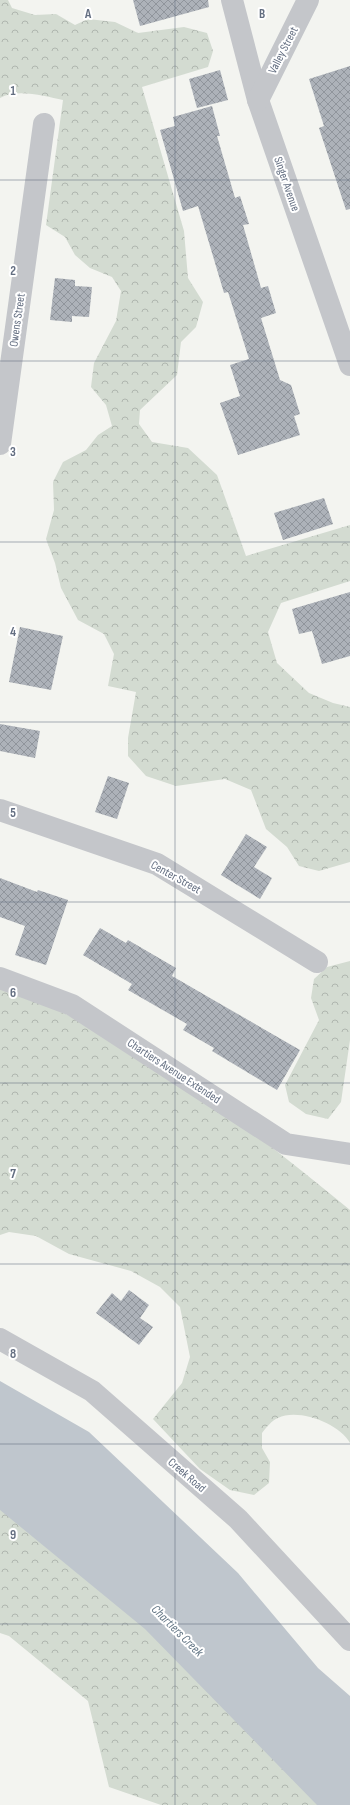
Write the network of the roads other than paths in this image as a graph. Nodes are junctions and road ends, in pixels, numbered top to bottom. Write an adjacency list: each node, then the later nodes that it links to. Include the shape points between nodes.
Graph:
1 (232, 0): 3 (street, Singer Avenue)
2 (308, 0): 3 (street, Valley Street)
3 (258, 100): 5 (street, Singer Avenue)
4 (44, 124): 6 (street, Owens Street)
5 (350, 365)
6 (0, 444)
7 (0, 810): 8 (street, Center Street, via 157,864)
8 (317, 962)
9 (0, 978): 10 (street, Chartiers Avenue Extended, via 72,1005 286,1144)
10 (350, 1154)
11 (0, 1339): 12 (street, Creek Road, via 92,1391 238,1519)
12 (350, 1640)

